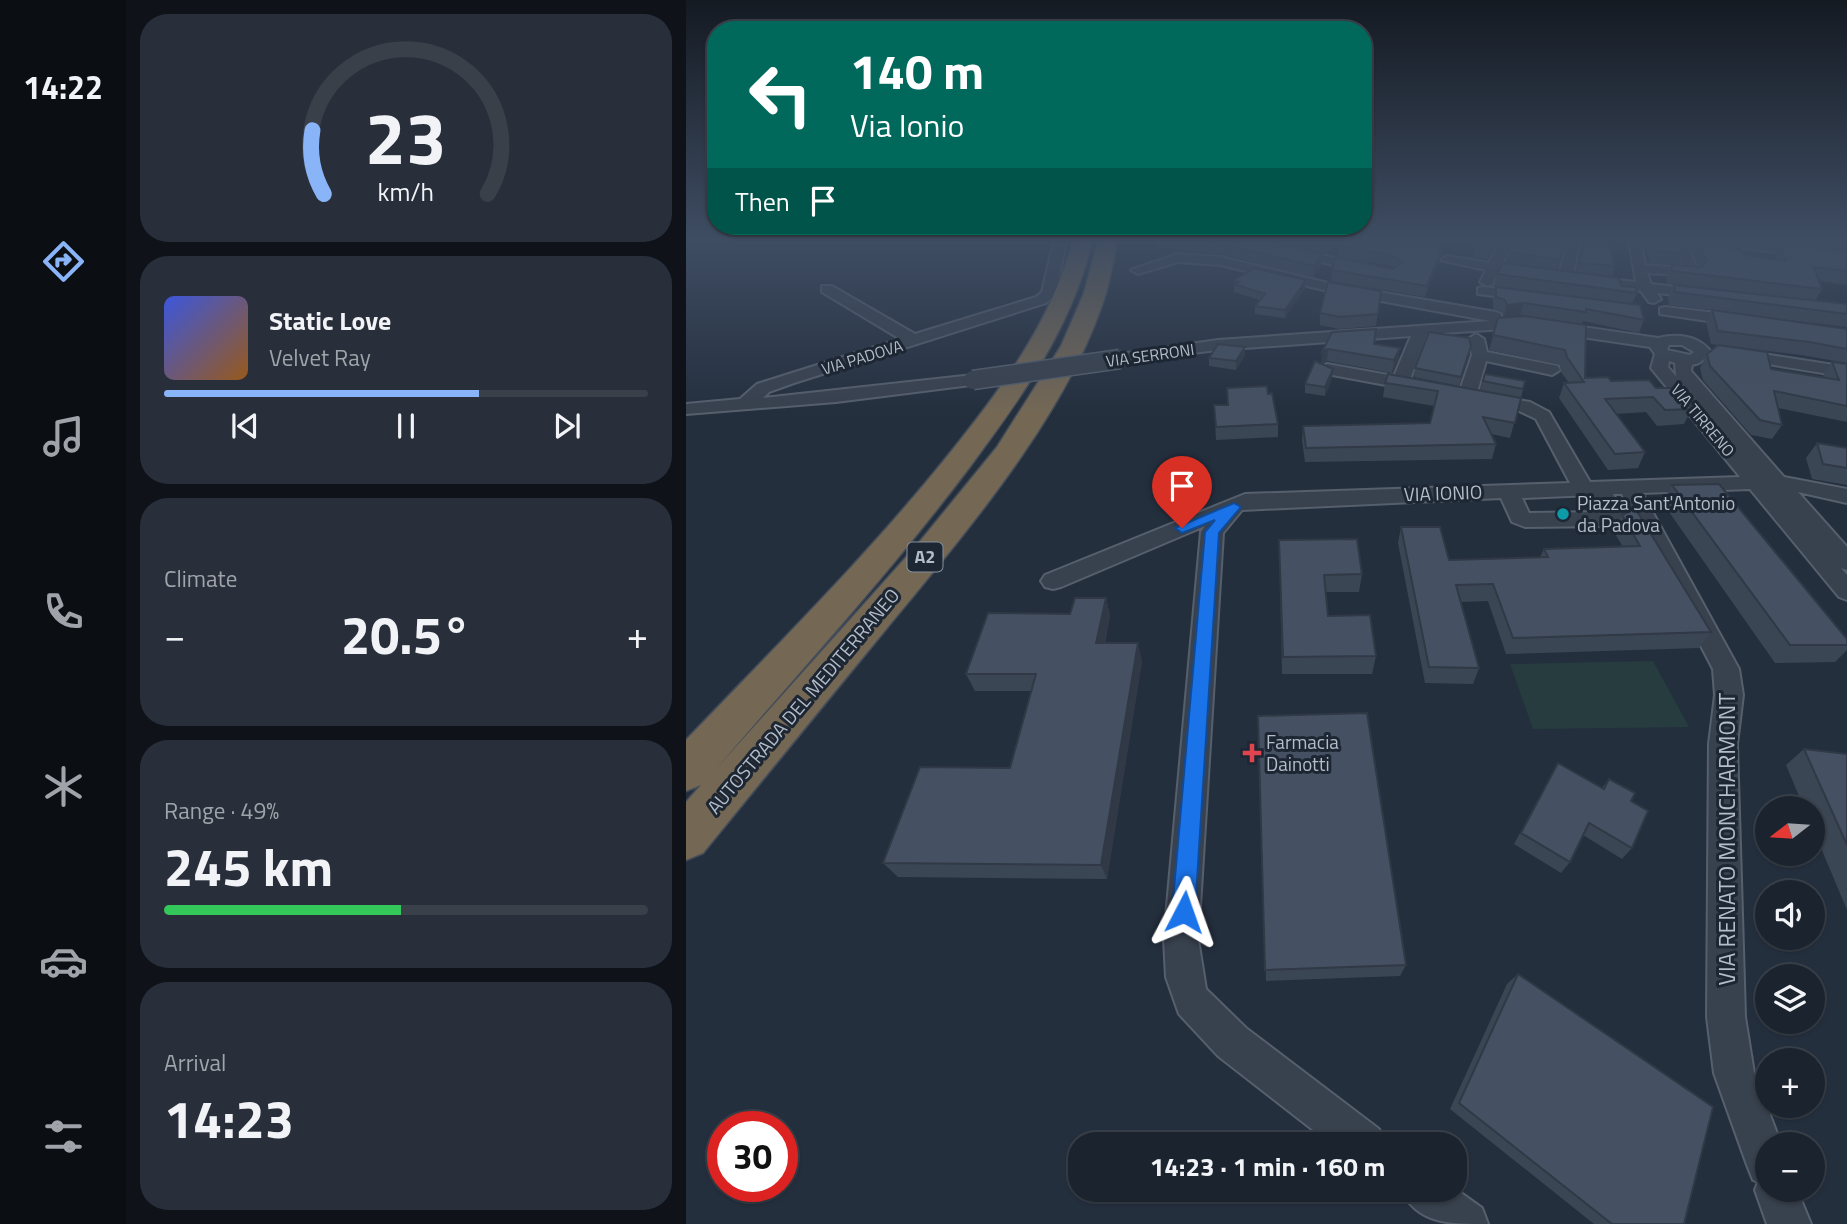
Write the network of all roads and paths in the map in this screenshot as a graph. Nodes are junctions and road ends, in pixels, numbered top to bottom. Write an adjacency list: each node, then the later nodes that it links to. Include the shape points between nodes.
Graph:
1 (842, 298): 16 (street)
2 (1044, 298): 16 (street, VIA PADOVA)
3 (1064, 298): 37 (highway, AUTOSTRADA DEL MEDITERRANEO / A2, via 1047,335 999,409 942,483)
4 (1093, 298): 38 (highway, AUTOSTRADA DEL MEDITERRANEO / A2, via 1048,390 980,488)
5 (1380, 298): 12 (street)
6 (1478, 298): 12 (street)
7 (1544, 298): 10 (street)
8 (1644, 298): 18 (street, via 1667,331)
9 (1650, 298): 11 (street)
10 (1548, 299)
11 (1665, 311): 13 (street); 19 (street)
12 (1473, 318): 14 (street, VIA SERRONI); 15 (street, VIA SERRONI); 20 (street)
13 (1758, 323)
14 (1419, 335): 17 (street); 24 (street); 26 (street, VIA SERRONI, bridge, via 1218,345 836,397)
15 (1614, 338): 18 (street); 18 (street, VIA SERRONI)
16 (915, 341): 26 (street, VIA PADOVA, via 763,388)
17 (1258, 351)
18 (1662, 351): 19 (street, VIA SERRONI); 29 (street, VIA TIRRENO)
19 (1693, 352): 23 (street, via 1764,354); 28 (street, VIA TIRRENO, via 1682,372)
20 (1480, 355): 22 (street); 25 (street)
21 (1327, 369): 24 (street)
22 (1552, 370)
23 (1847, 372)
24 (1400, 382): 25 (street)
25 (1454, 393): 30 (street, via 1524,406 1544,416)
26 (746, 403): 27 (street, VIA SERRONI)
27 (686, 409)
28 (1780, 482): 29 (street, VIA IONIO); 32 (street, VIA IONIO); 34 (street)
29 (1756, 484): 30 (street, VIA IONIO); 36 (street, VIA TIRRENO)
30 (1604, 488): 31 (street, VIA IONIO); 31 (street, via 1613,516 1608,519 1525,520); 40 (street, VIA RENATO MONCHARMONT, via 1726,669 1726,1017 1734,1073)
31 (1508, 490): 33 (street, VIA IONIO, via 1245,500)
32 (1847, 496)
33 (1234, 507): 35 (street, VIA IONIO); 39 (street, via 1212,532 1181,939 1184,978 1192,1001 1232,1042)
34 (1847, 562)
35 (1053, 582)
36 (1847, 591)
37 (686, 771)
38 (686, 838)
39 (1348, 1132)
40 (1756, 1132)
41 (1438, 1202): 43 (street)
42 (1781, 1202): 44 (street)
43 (1466, 1224)
44 (1789, 1224)

